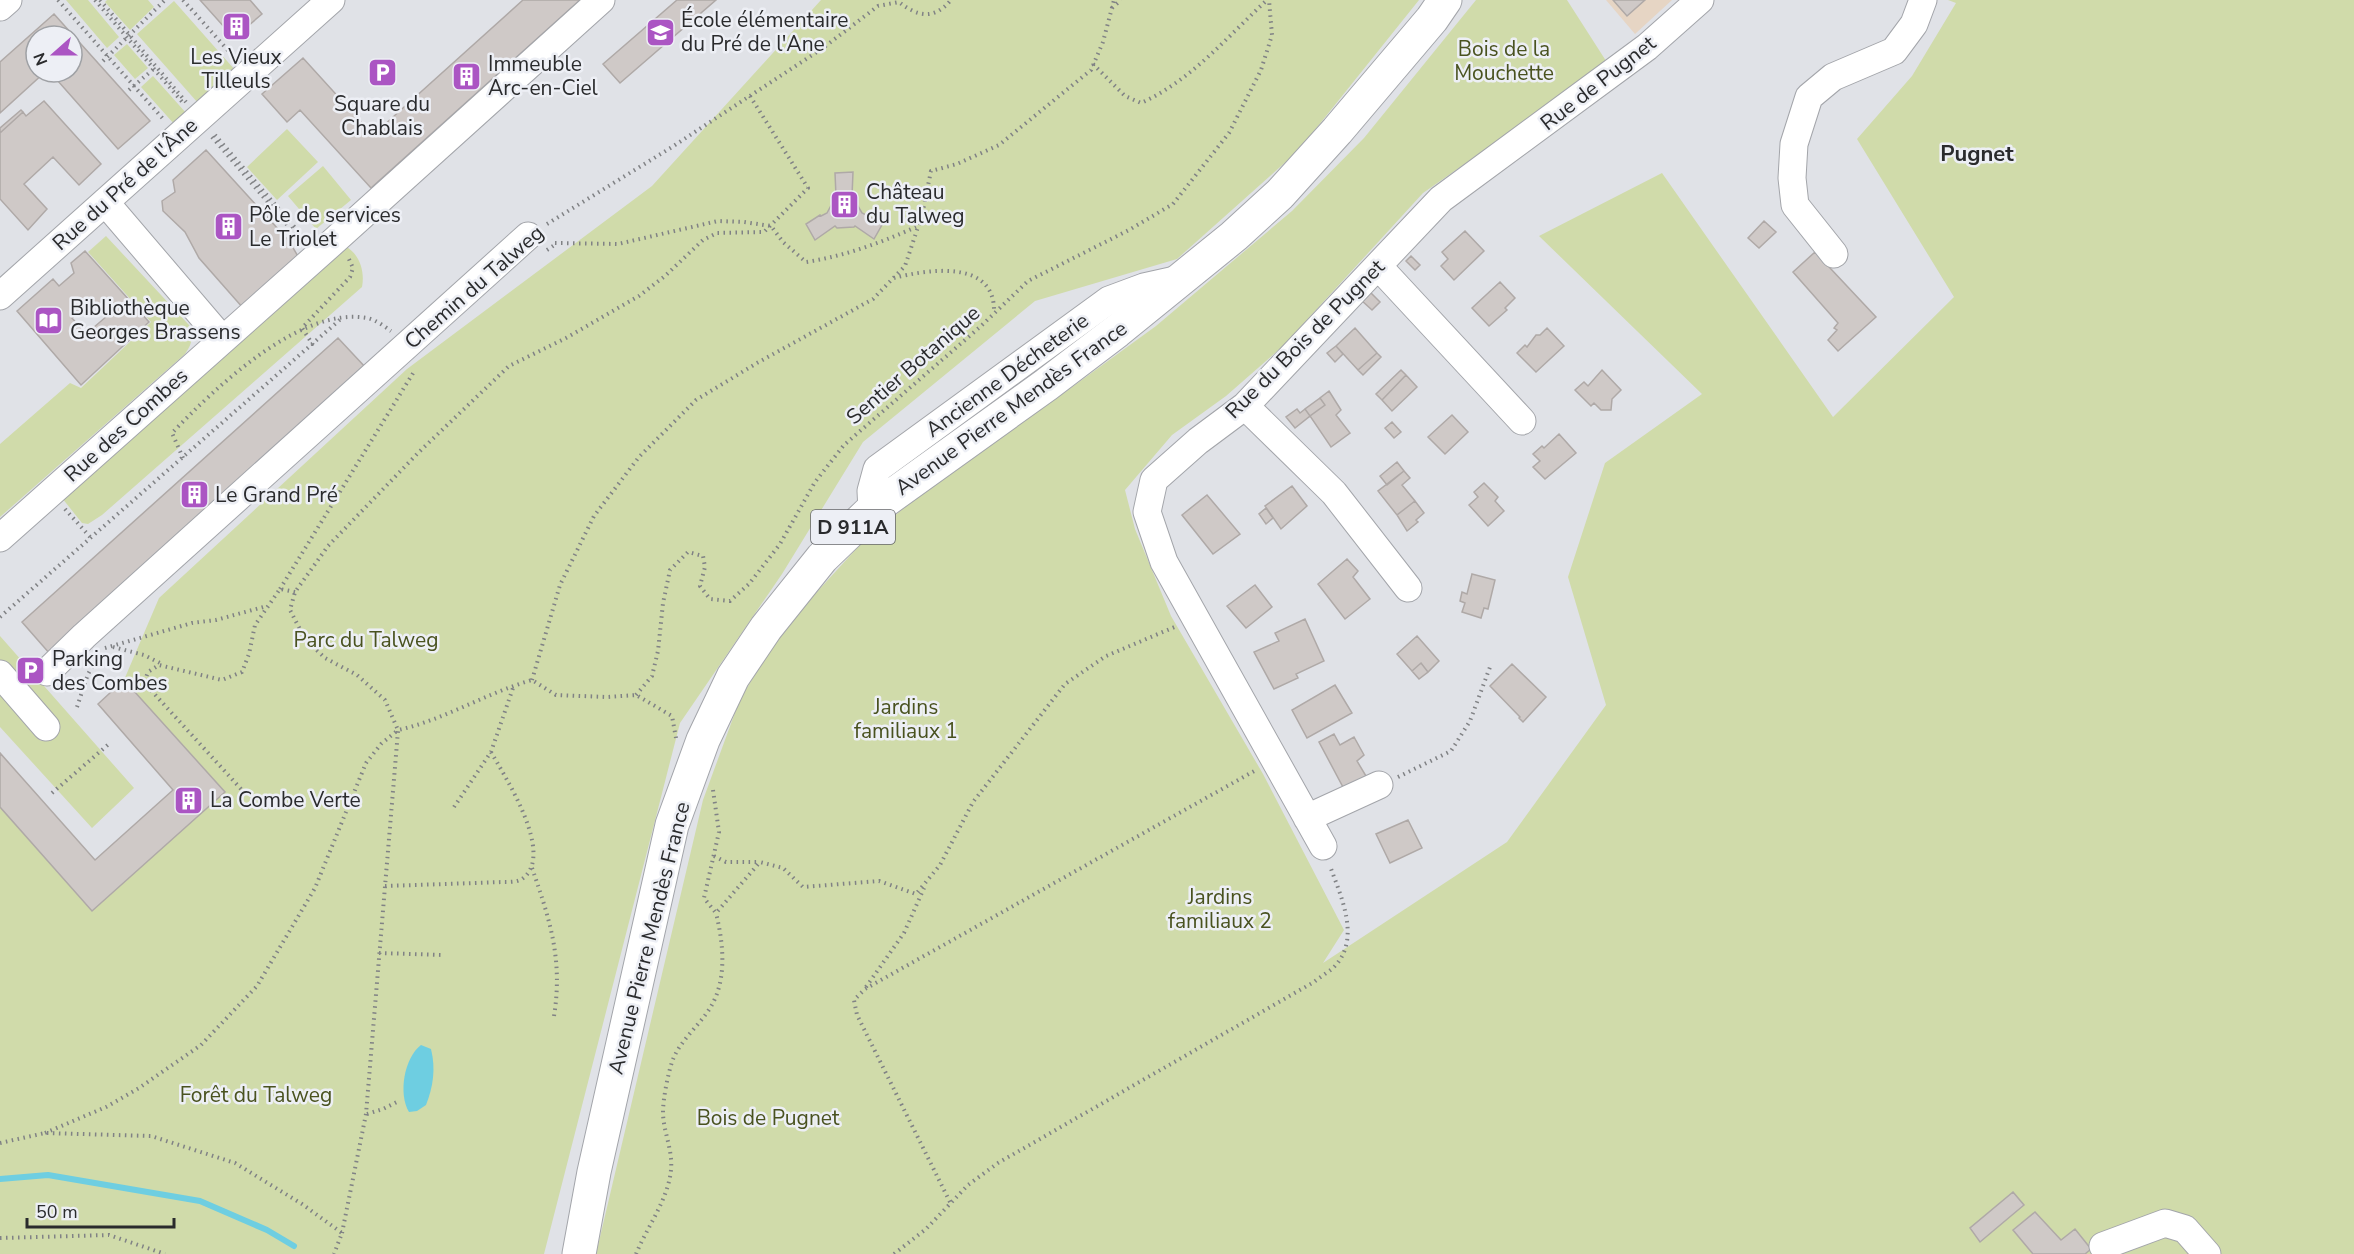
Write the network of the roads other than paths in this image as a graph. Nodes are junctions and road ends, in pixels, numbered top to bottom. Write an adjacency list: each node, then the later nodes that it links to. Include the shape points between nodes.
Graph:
1 (8, 0): 9 (street)
2 (331, 0): 12 (street, Rue du Pré de l'Âne)
3 (601, 0): 17 (street, Rue des Combes)
4 (1425, 0): 10 (main road, Avenue Pierre Mendès France / D 911A)
5 (1445, 0): 10 (main road, Avenue Pierre Mendès France / D 911A)
6 (1463, 0): 10 (main road, via 1444,29)
7 (1700, 0): 11 (street, Rue de Pugnet, via 1647,47)
8 (1923, 0): 14 (street, via 1914,24 1894,51 1833,77 1809,97 1794,144 1795,205)
9 (0, 7)
10 (1390, 68): 28 (main road, Avenue Pierre Mendès France / D 911A, via 1280,194 1234,236 1046,385 872,510 822,558 766,628 733,677 703,740 672,825)
11 (1492, 164): 15 (street, Rue du Bois de Pugnet, via 1441,199)
12 (105, 202): 16 (street, Rue du Pré de l'Âne); 17 (street)
13 (528, 236): 22 (street, Chemin du Talweg)
14 (1834, 254)
15 (1378, 266): 18 (street, Rue du Bois de Pugnet); 19 (street)
16 (0, 296)
17 (222, 339): 20 (street, Rue des Combes)
18 (1245, 406): 21 (street, via 1334,493); 26 (street, Rue du Bois de Pugnet, via 1154,480 1147,512 1164,562)
19 (1522, 421)
20 (0, 538)
21 (1408, 588)
22 (47, 672)
23 (0, 674): 24 (street)
24 (46, 727)
25 (1379, 785): 26 (street)
26 (1307, 818): 27 (street, Rue du Bois de Pugnet)
27 (1323, 846)
28 (594, 1172): 30 (main road, Avenue Pierre Mendès France / D 911A); 31 (main road, Avenue Pierre Mendès France / D 911A)
29 (2103, 1246): 32 (street, via 2165,1223 2186,1229)
30 (561, 1254)
31 (579, 1254)
32 (2207, 1254)

